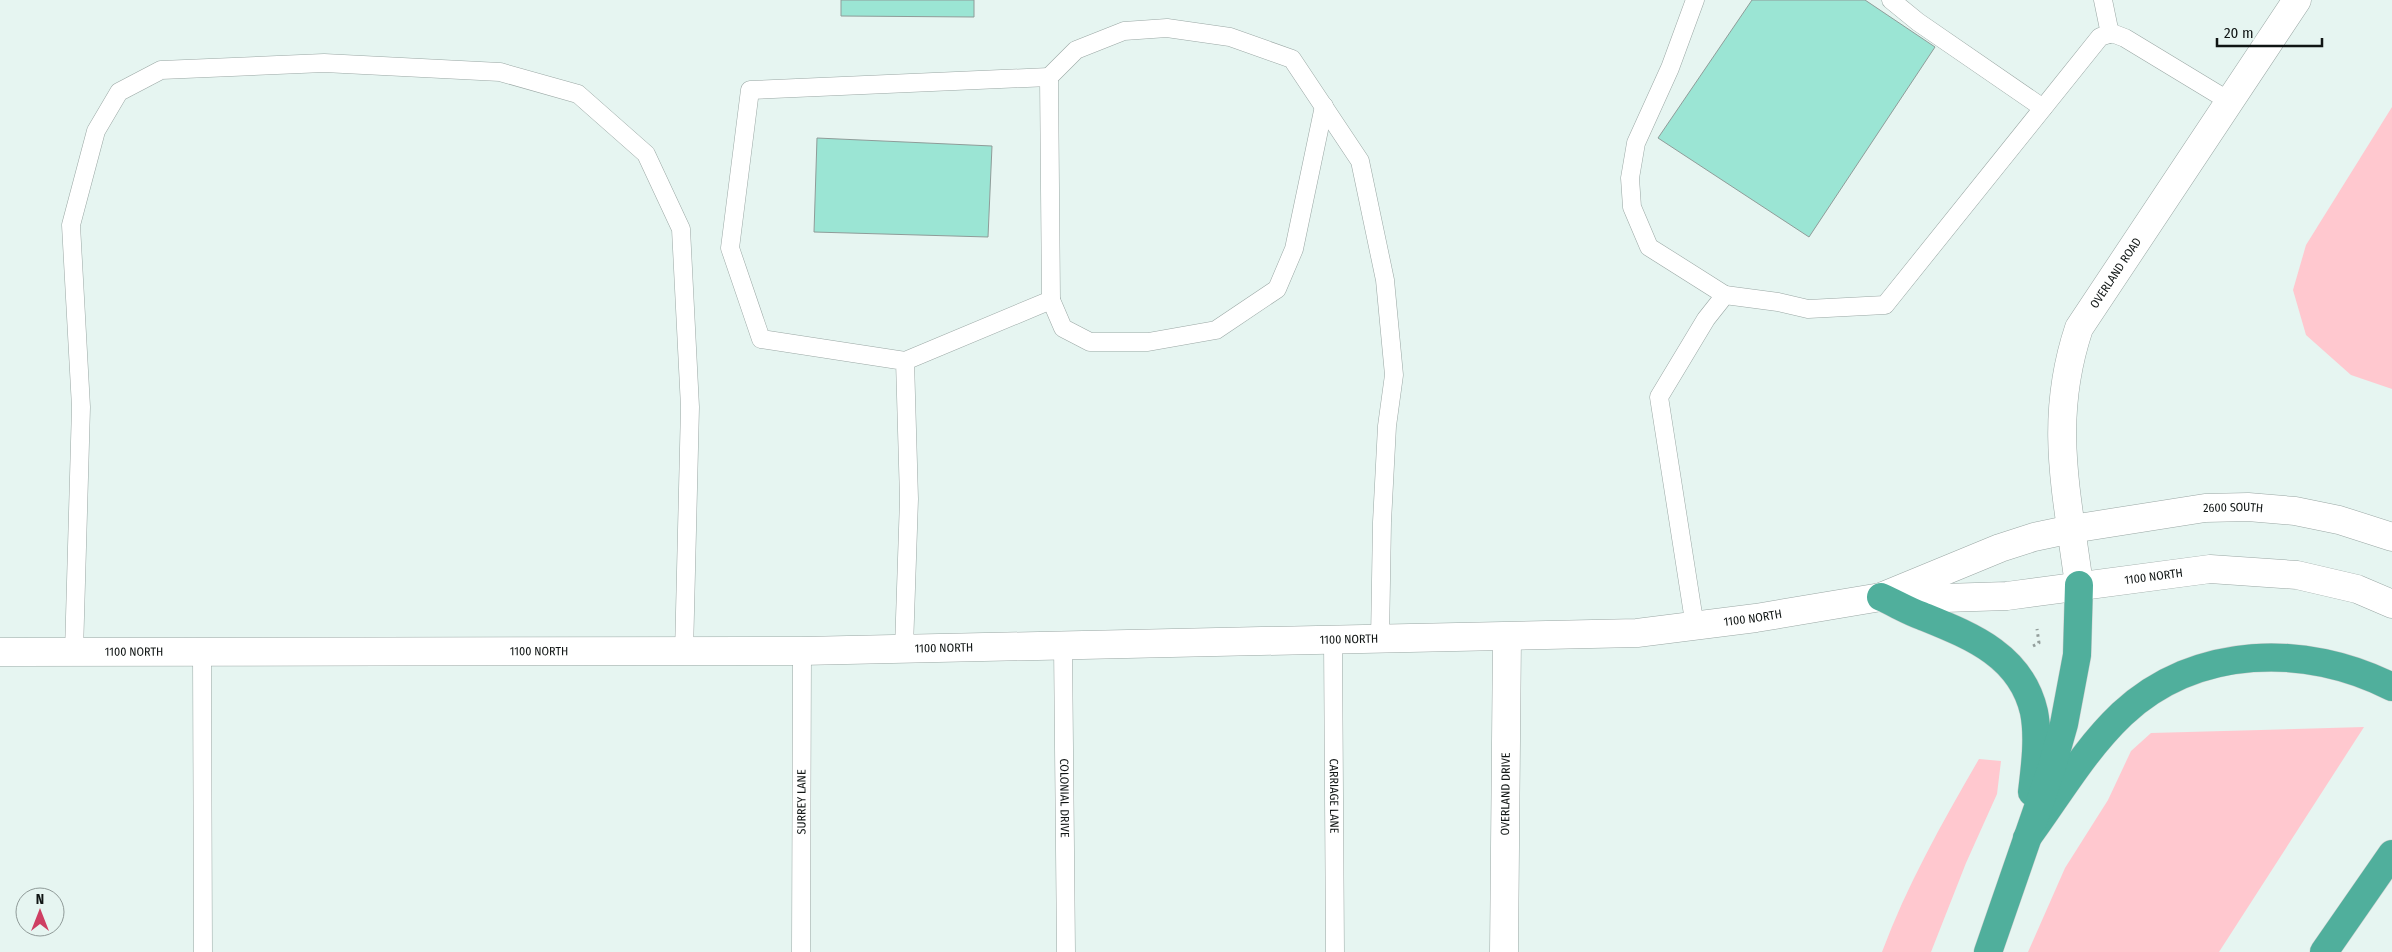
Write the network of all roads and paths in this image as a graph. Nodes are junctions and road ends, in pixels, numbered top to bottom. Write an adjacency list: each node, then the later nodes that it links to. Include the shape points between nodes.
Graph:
1 (1695, 0): 10 (lane, via 1670,68 1636,143 1630,178 1632,207 1649,247)
2 (1891, 0): 9 (lane)
3 (2103, 0): 5 (lane)
4 (2297, 0): 7 (main road, OVERLAND ROAD)
5 (2110, 34): 7 (lane, via 2125,38); 9 (lane, via 2100,37)
6 (1049, 77): 8 (lane, via 1076,50 1124,31 1167,28 1230,37 1292,59); 11 (lane); 12 (lane, via 750,90 730,248 760,339)
7 (2229, 101): 13 (main road, OVERLAND ROAD, via 2079,328 2068,360 2062,416 2063,476)
8 (1324, 106): 11 (lane, via 1294,249 1277,289 1216,330 1148,342 1090,342 1063,328); 21 (lane, via 1360,161 1385,280 1394,375 1385,464)
9 (2043, 108): 10 (lane, via 1885,305 1808,309)
10 (1725, 296): 18 (lane, via 1706,319 1659,397)
11 (1051, 300): 12 (lane)
12 (905, 361): 24 (lane, via 909,498)
13 (2072, 529): 14 (main road, 2600 SOUTH, via 2206,508 2248,507 2295,511 2339,520); 15 (main road, OVERLAND ROAD); 16 (main road, 1100 NORTH, via 2000,548)
14 (2392, 537)
15 (2079, 586): 16 (main road, 1100 NORTH, via 2007,596 1913,599); 17 (main road, 1100 NORTH, via 2210,569 2252,571 2338,583); 32 (highway, via 2073,684 2051,770)
16 (1881, 596): 18 (main road, 1100 NORTH); 32 (highway, via 1967,634 2005,661 2022,682 2034,714 2035,743)
17 (2392, 604)
18 (1695, 627): 20 (main road, 1100 NORTH, via 1637,633)
19 (2037, 629): 25 (path, via 2039,643)
20 (1507, 637): 21 (main road, 1100 NORTH); 38 (main road, OVERLAND DRIVE)
21 (1380, 639): 22 (main road, 1100 NORTH)
22 (1333, 640): 23 (main road, 1100 NORTH); 37 (lane, CARRIAGE LANE)
23 (1063, 646): 24 (main road, 1100 NORTH); 36 (lane, COLONIAL DRIVE)
24 (904, 648): 26 (main road, 1100 NORTH)
25 (2025, 650)
26 (802, 651): 30 (main road, 1100 NORTH); 35 (lane, SURREY LANE)
27 (2, 652): 28 (main road, 1100 NORTH)
28 (74, 652): 29 (main road, 1100 NORTH); 30 (lane, via 81,407 71,225 96,131 119,92 161,70 324,63 500,72 569,91 578,94 646,154 681,229 690,407)
29 (202, 652): 30 (main road, 1100 NORTH); 34 (lane)
30 (684, 652)
31 (2392, 687): 32 (highway, via 2349,668 2294,657 2230,661 2169,681 2138,702 2104,733)
32 (2027, 838): 39 (highway)
33 (2392, 854): 40 (highway)
34 (203, 952)
35 (801, 952)
36 (1066, 952)
37 (1334, 952)
38 (1504, 952)
39 (1988, 952)
40 (2324, 952)

